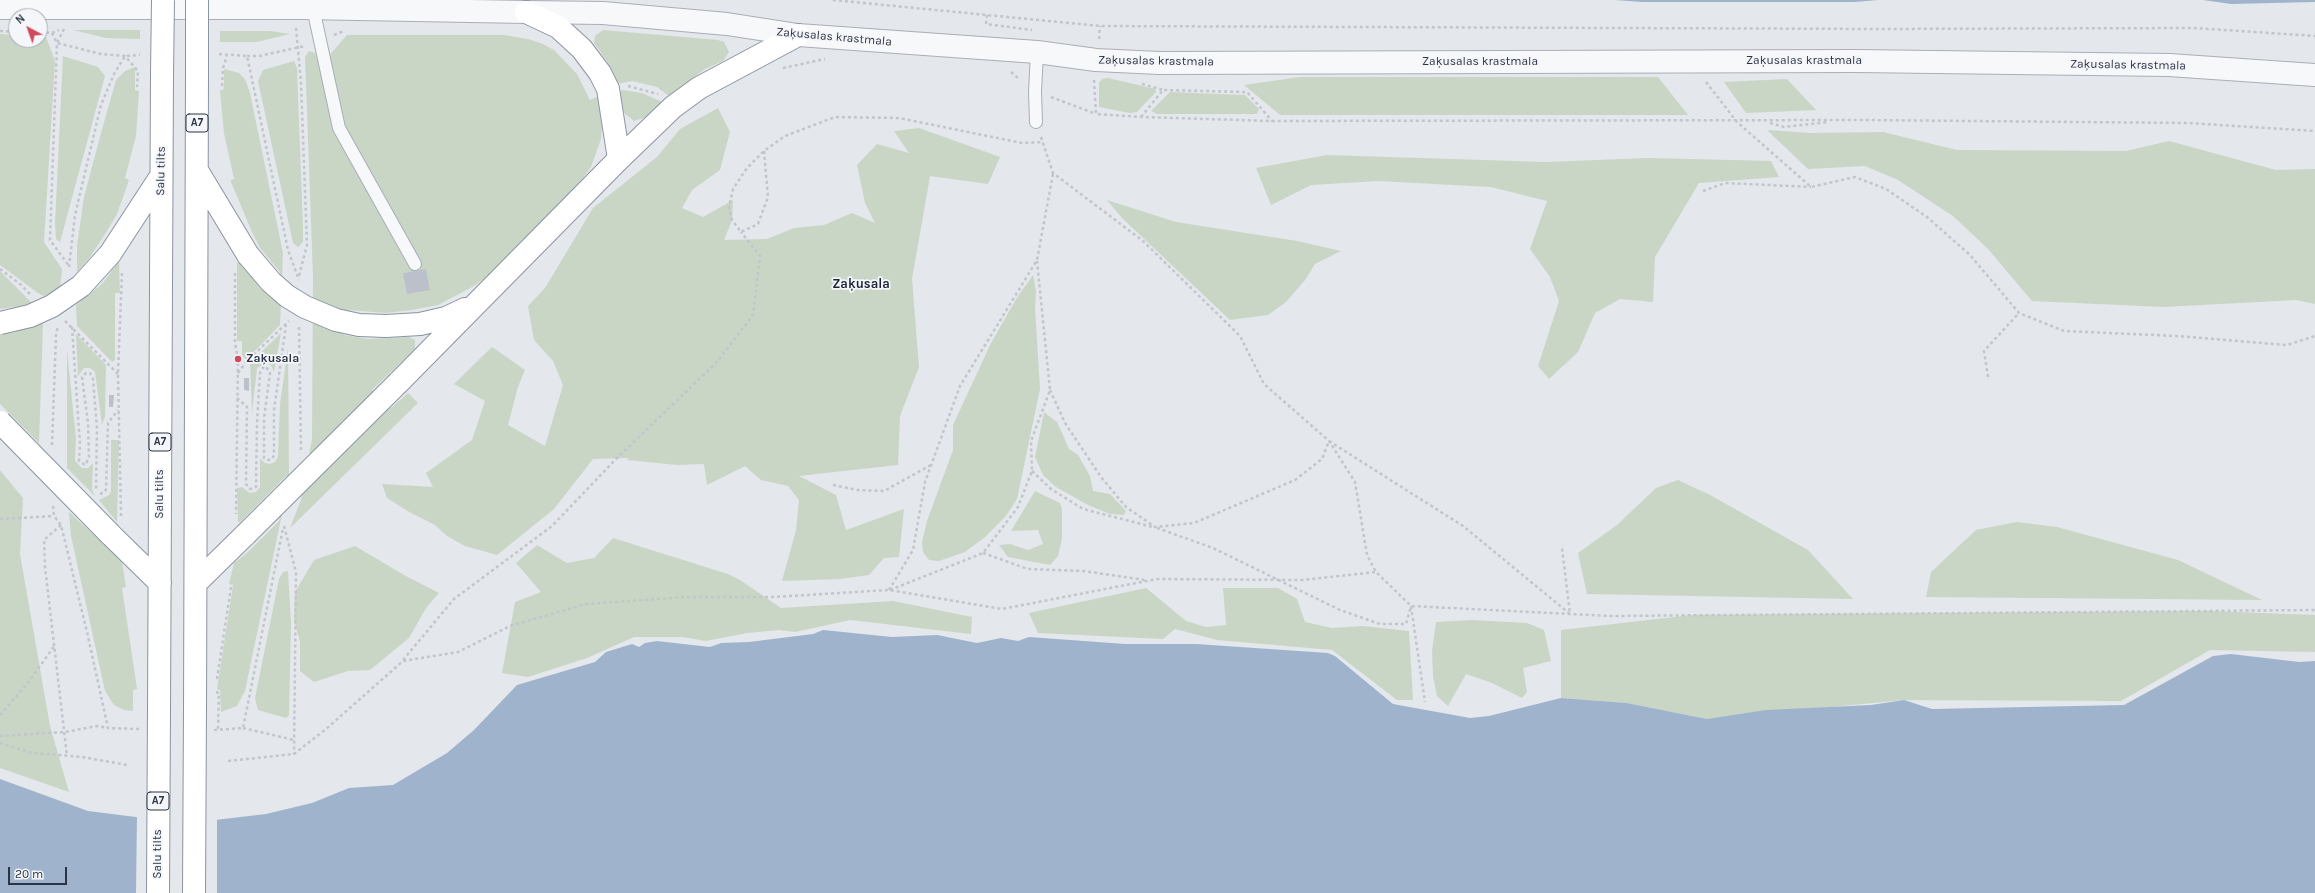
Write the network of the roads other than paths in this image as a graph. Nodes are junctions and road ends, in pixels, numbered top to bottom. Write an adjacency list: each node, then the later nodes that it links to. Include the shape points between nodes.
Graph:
1 (162, 0): 12 (highway, Salu tilts / A7, bridge)
2 (197, 0): 11 (highway, A7, bridge)
3 (0, 8): 4 (street, Zaķusalas krastmala)
4 (313, 8): 5 (street, Zaķusalas krastmala); 13 (lane, via 339,128)
5 (526, 12): 6 (street, Zaķusalas krastmala, via 619,14 727,24); 10 (highway, via 558,27 582,49 600,73 608,89)
6 (798, 36): 7 (street, Zaķusalas krastmala); 10 (highway, via 699,88 673,107)
7 (1037, 52): 8 (street, Zaķusalas krastmala, via 1096,60 1159,63 1690,61 2168,65); 9 (lane, via 1034,92)
8 (2315, 75)
9 (1036, 122)
10 (619, 159): 14 (highway)
11 (197, 171): 14 (highway, bridge, via 242,260 305,307 336,320 359,325 386,326 420,324 446,318); 17 (highway, A7)
12 (161, 176): 15 (highway, bridge, via 116,260 52,306 30,316); 18 (highway, Salu tilts / A7)
13 (415, 264)
14 (473, 306): 17 (highway, bridge, via 398,383 241,527)
15 (0, 323)
16 (0, 422): 18 (highway, bridge, via 115,527)
17 (197, 582): 20 (highway, A7, bridge)
18 (160, 583): 19 (highway, Salu tilts / A7, bridge)
19 (158, 893)
20 (194, 893)

